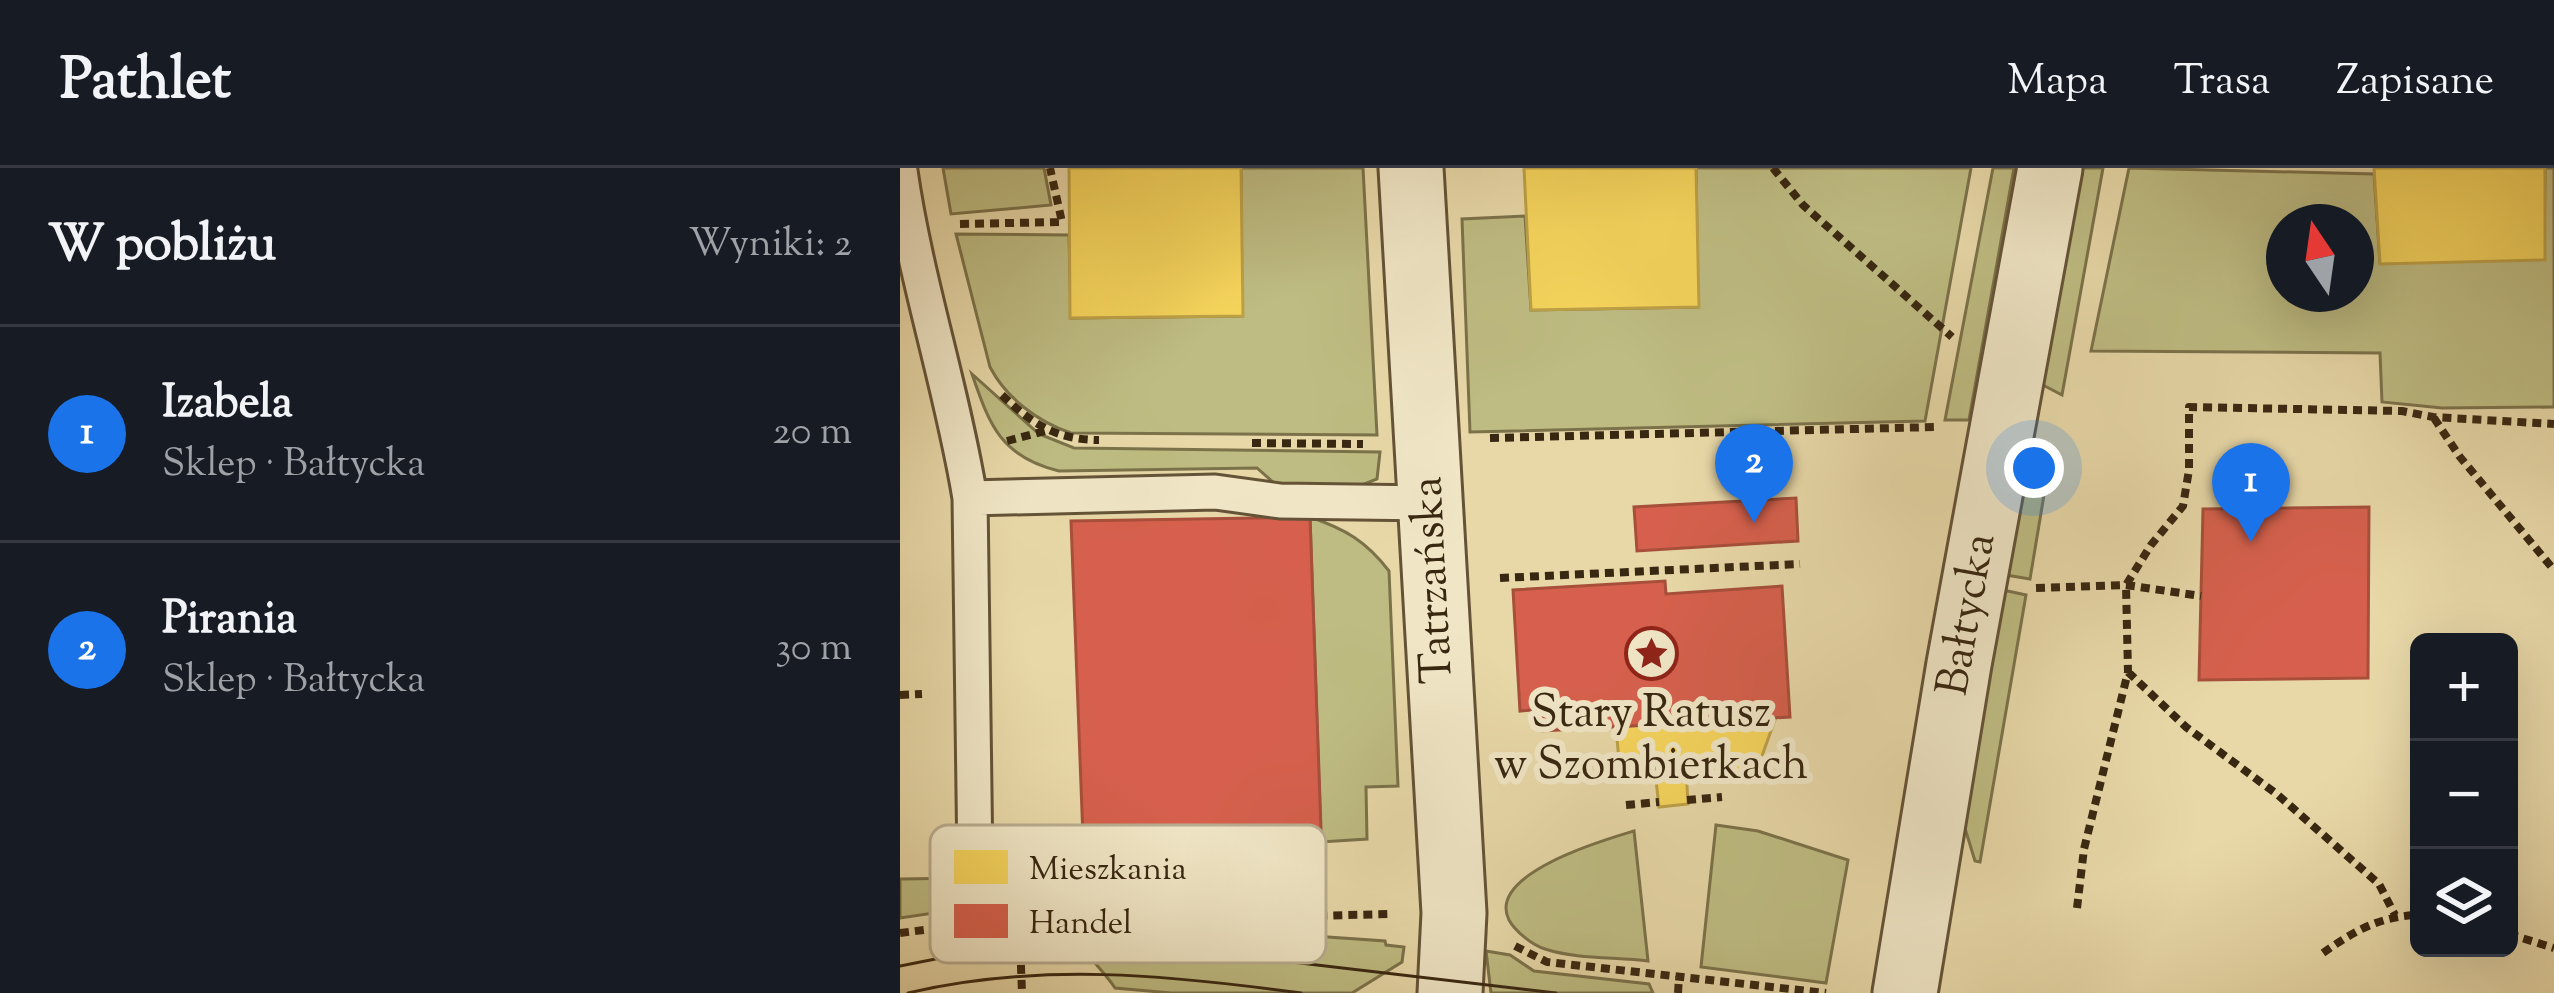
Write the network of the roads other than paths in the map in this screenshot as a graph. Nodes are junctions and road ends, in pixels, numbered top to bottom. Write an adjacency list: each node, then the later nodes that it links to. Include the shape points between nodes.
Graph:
1 (1411, 168): 5 (street, Tatrzańska)
2 (2050, 168): 8 (street, Bałtycka)
3 (900, 171): 4 (lane)
4 (970, 498): 5 (lane, via 1215,492); 6 (lane)
5 (1430, 502): 7 (street, Tatrzańska, via 1454,913)
6 (974, 825)
7 (1450, 993)
8 (1905, 993)

